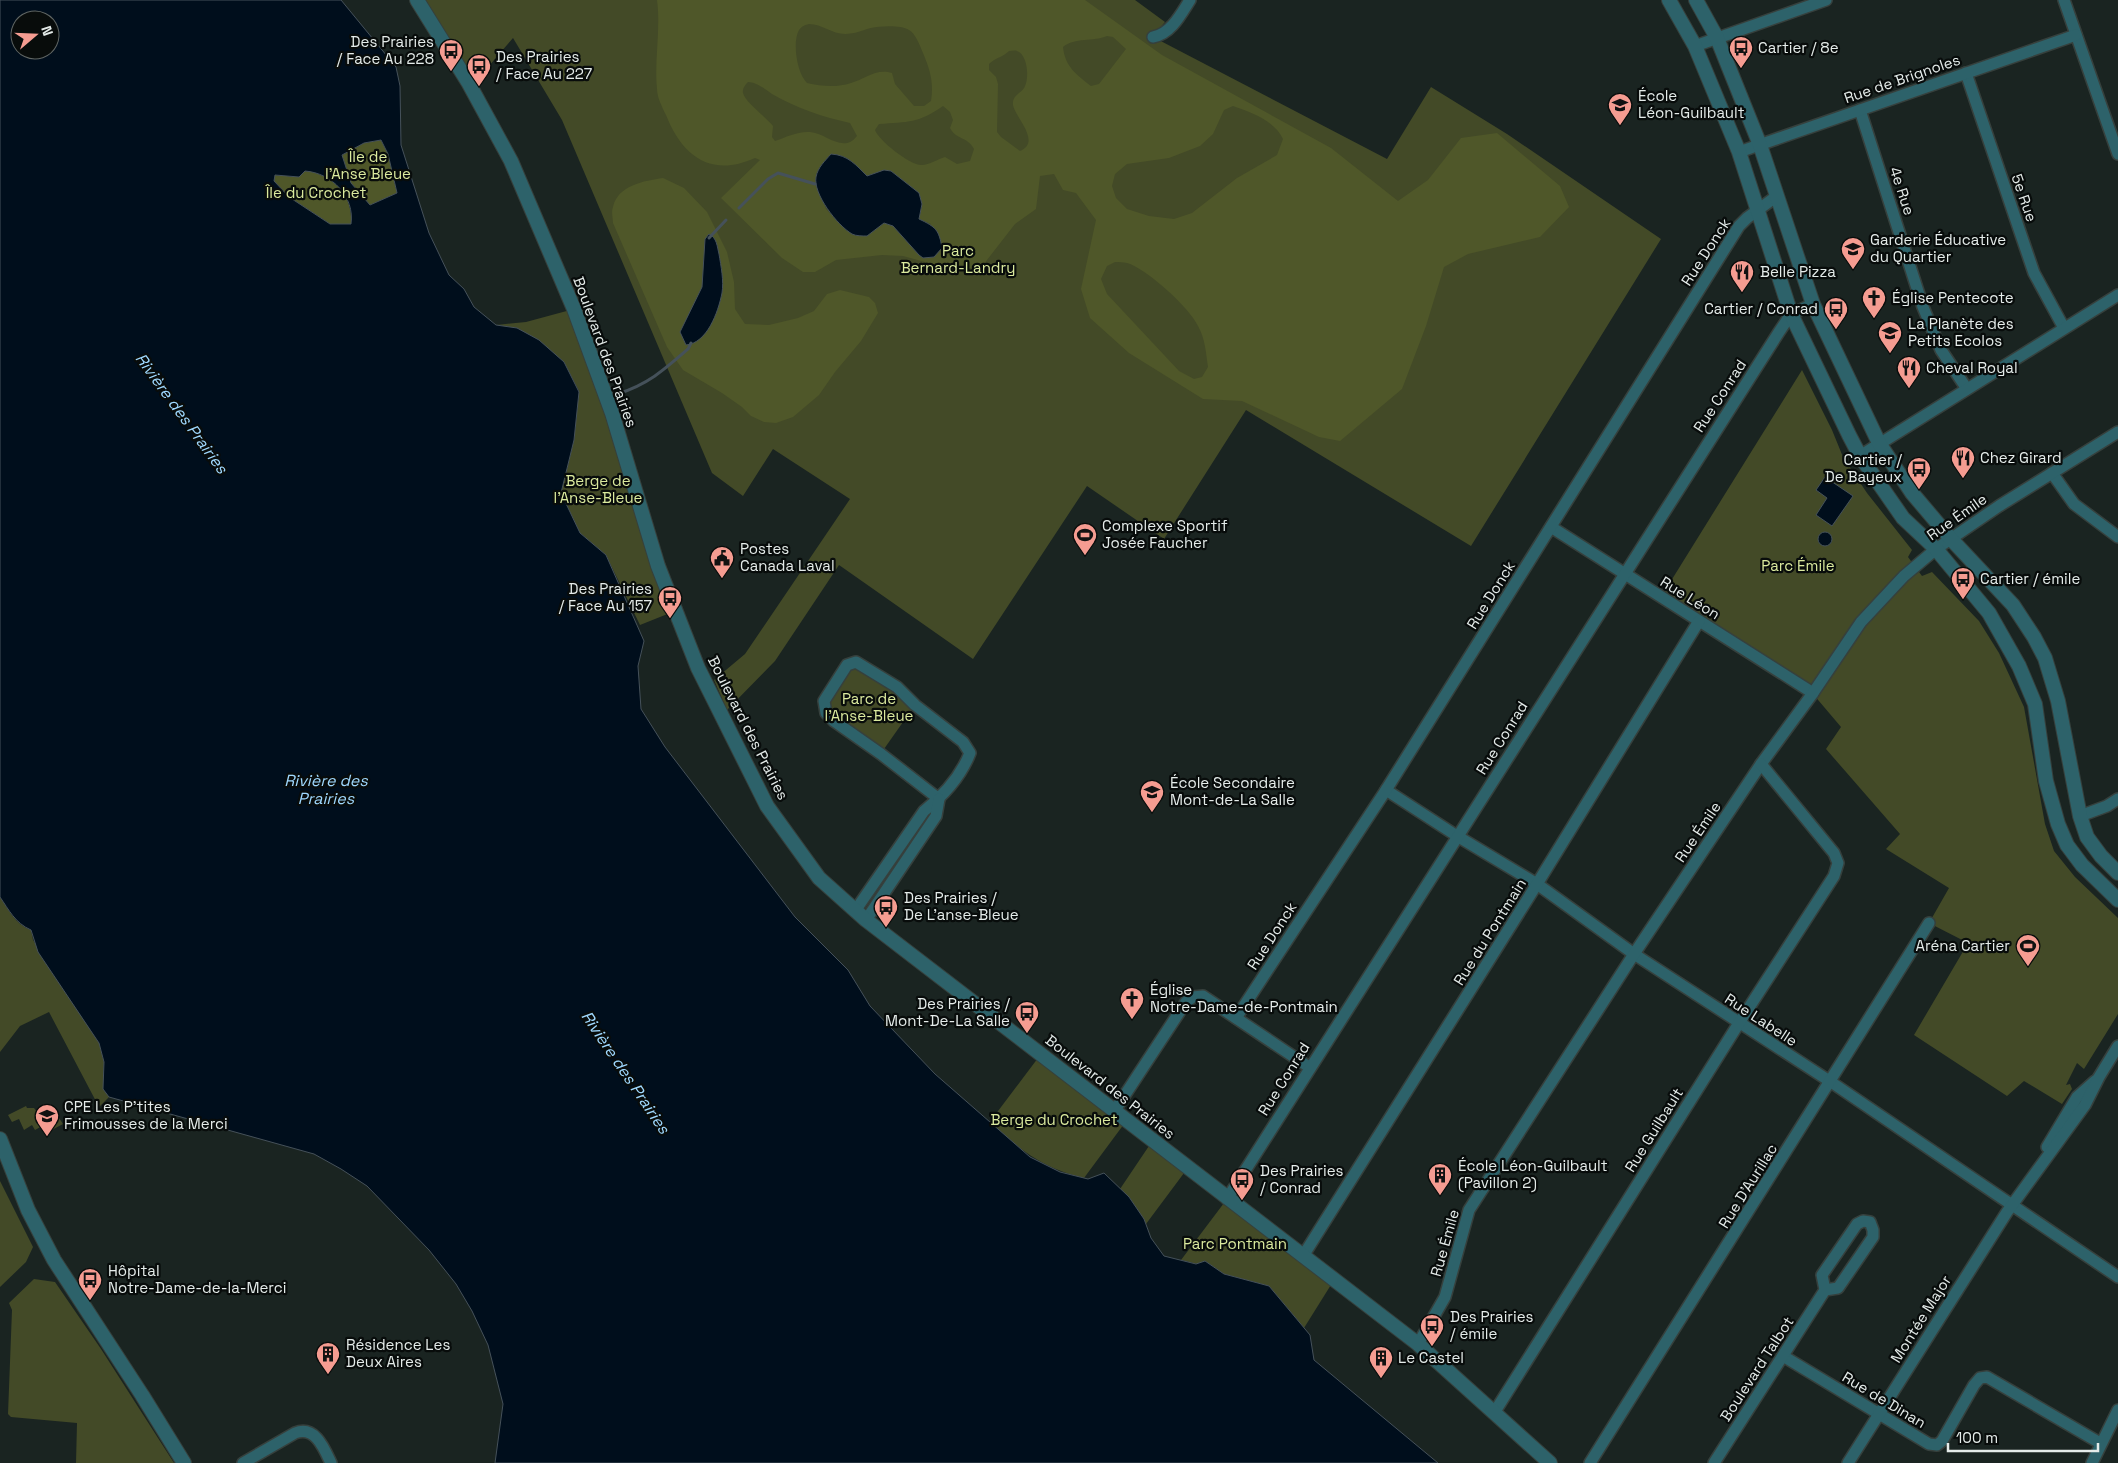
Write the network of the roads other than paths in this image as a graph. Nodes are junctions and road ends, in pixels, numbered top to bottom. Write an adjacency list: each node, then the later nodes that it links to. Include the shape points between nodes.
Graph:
1 (417, 0): 43 (street, Boulevard des Prairies, via 468,82 511,161 570,301 612,413 658,566 698,668 767,806 819,878)
2 (1190, 0): 8 (street, via 1172,26 1161,36)
3 (1669, 0): 10 (street)
4 (1696, 0): 9 (street)
5 (2064, 0): 7 (street)
6 (1821, 1): 9 (street)
7 (2076, 35): 11 (street, Rue de Brignoles); 15 (street)
8 (1153, 37)
9 (1717, 38): 10 (street); 13 (street)
10 (1695, 46): 14 (street)
11 (1966, 73): 12 (street, Rue de Brignoles); 21 (street, 5e Rue, via 2034,273)
12 (1860, 110): 13 (street, Rue de Brignoles); 22 (street, 4e Rue, via 1924,307 1941,350)
13 (1760, 145): 14 (street, Rue de Brignoles); 16 (street)
14 (1739, 152): 17 (street)
15 (2118, 154)
16 (1777, 196): 17 (street, Rue Donck); 19 (street)
17 (1758, 209): 20 (street); 27 (street, Rue Donck, via 1739,226)
18 (2118, 295): 21 (street)
19 (1813, 304): 20 (street); 24 (street)
20 (1791, 314): 25 (street); 31 (street, Rue Conrad)
21 (2064, 328): 22 (street)
22 (1967, 389): 24 (street)
23 (2118, 432): 26 (street, Rue Émile)
24 (1879, 443): 25 (street); 29 (street, via 1912,493)
25 (1860, 456): 30 (street, via 1903,518)
26 (2052, 473): 28 (street, via 2074,504); 29 (street, Rue Émile)
27 (1551, 527): 31 (street, Rue Léon); 35 (street, Rue Donck)
28 (2118, 537)
29 (1952, 539): 30 (street, Rue Émile); 38 (street, via 2013,605 2045,658 2063,722)
30 (1936, 549): 33 (street, Rue Émile, via 1904,576 1861,622); 42 (street, via 1989,613 2019,666 2035,704 2046,781 2067,845 2082,865)
31 (1624, 574): 32 (street, Rue Léon); 39 (street, Rue Conrad)
32 (1699, 621): 33 (street, Rue Léon); 41 (street, Rue du Pontmain)
33 (1813, 694): 34 (street, Rue Émile)
34 (1761, 764): 45 (street, Rue Émile); 47 (street, Rue Guilbault, via 1834,853 1838,863 1834,876)
35 (1386, 790): 39 (street, Rue Labelle); 46 (street, Rue Donck)
36 (939, 799): 36 (street, via 966,763 970,753 963,742 897,687 856,662 847,665 824,701 826,713); 43 (street, via 924,811)
37 (2118, 799): 38 (street)
38 (2080, 816): 40 (street, via 2087,837)
39 (1457, 836): 41 (street, Rue Labelle); 49 (street, Rue Conrad)
40 (2118, 873)
41 (1537, 884): 45 (street, Rue Labelle); 55 (street, Rue du Pontmain)
42 (2118, 900)
43 (860, 916): 51 (street, Boulevard des Prairies)
44 (1929, 923): 50 (street, Rue D'Aurillac)
45 (1634, 954): 47 (street, Rue Labelle); 58 (street, Rue Émile, via 1469,1210 1445,1297)
46 (1236, 1018): 49 (street); 51 (street, via 1202,996 1186,1002)
47 (1738, 1023): 50 (street, Rue Labelle); 61 (street, Rue Guilbault)
48 (2118, 1046): 54 (street, Montée Major, via 2085,1105)
49 (1309, 1068): 53 (street, Rue Conrad)
50 (1831, 1082): 54 (street, Rue Labelle); 68 (street, Rue D'Aurillac)
51 (1115, 1110): 53 (street, Boulevard des Prairies)
52 (0, 1139): 64 (street, via 28,1210 54,1260)
53 (1227, 1199): 55 (street, Boulevard des Prairies)
54 (2012, 1205): 56 (street, Rue Labelle); 62 (street, Montée Major)
55 (1303, 1256): 58 (street, Boulevard des Prairies)
56 (2118, 1277)
57 (1825, 1290): 57 (street, Boulevard Talbot, via 1838,1288 1873,1237 1870,1222 1857,1224 1822,1276); 59 (street, Boulevard Talbot)
58 (1418, 1344): 61 (street, Boulevard des Prairies)
59 (1783, 1356): 62 (street, Rue de Dinan); 69 (street, Boulevard Talbot)
60 (2118, 1410): 63 (street)
61 (1494, 1413): 67 (street, Boulevard des Prairies)
62 (1879, 1415): 63 (street, Rue de Dinan, via 1929,1444 1937,1445 1974,1385 1980,1378 1987,1377); 70 (street, Montée Major)
63 (2100, 1443): 71 (street)
64 (184, 1463)
65 (243, 1463): 66 (street, via 304,1430 314,1435)
66 (331, 1463)
67 (1550, 1463)
68 (1590, 1463)
69 (1714, 1463)
70 (1848, 1463)
71 (2092, 1463)

